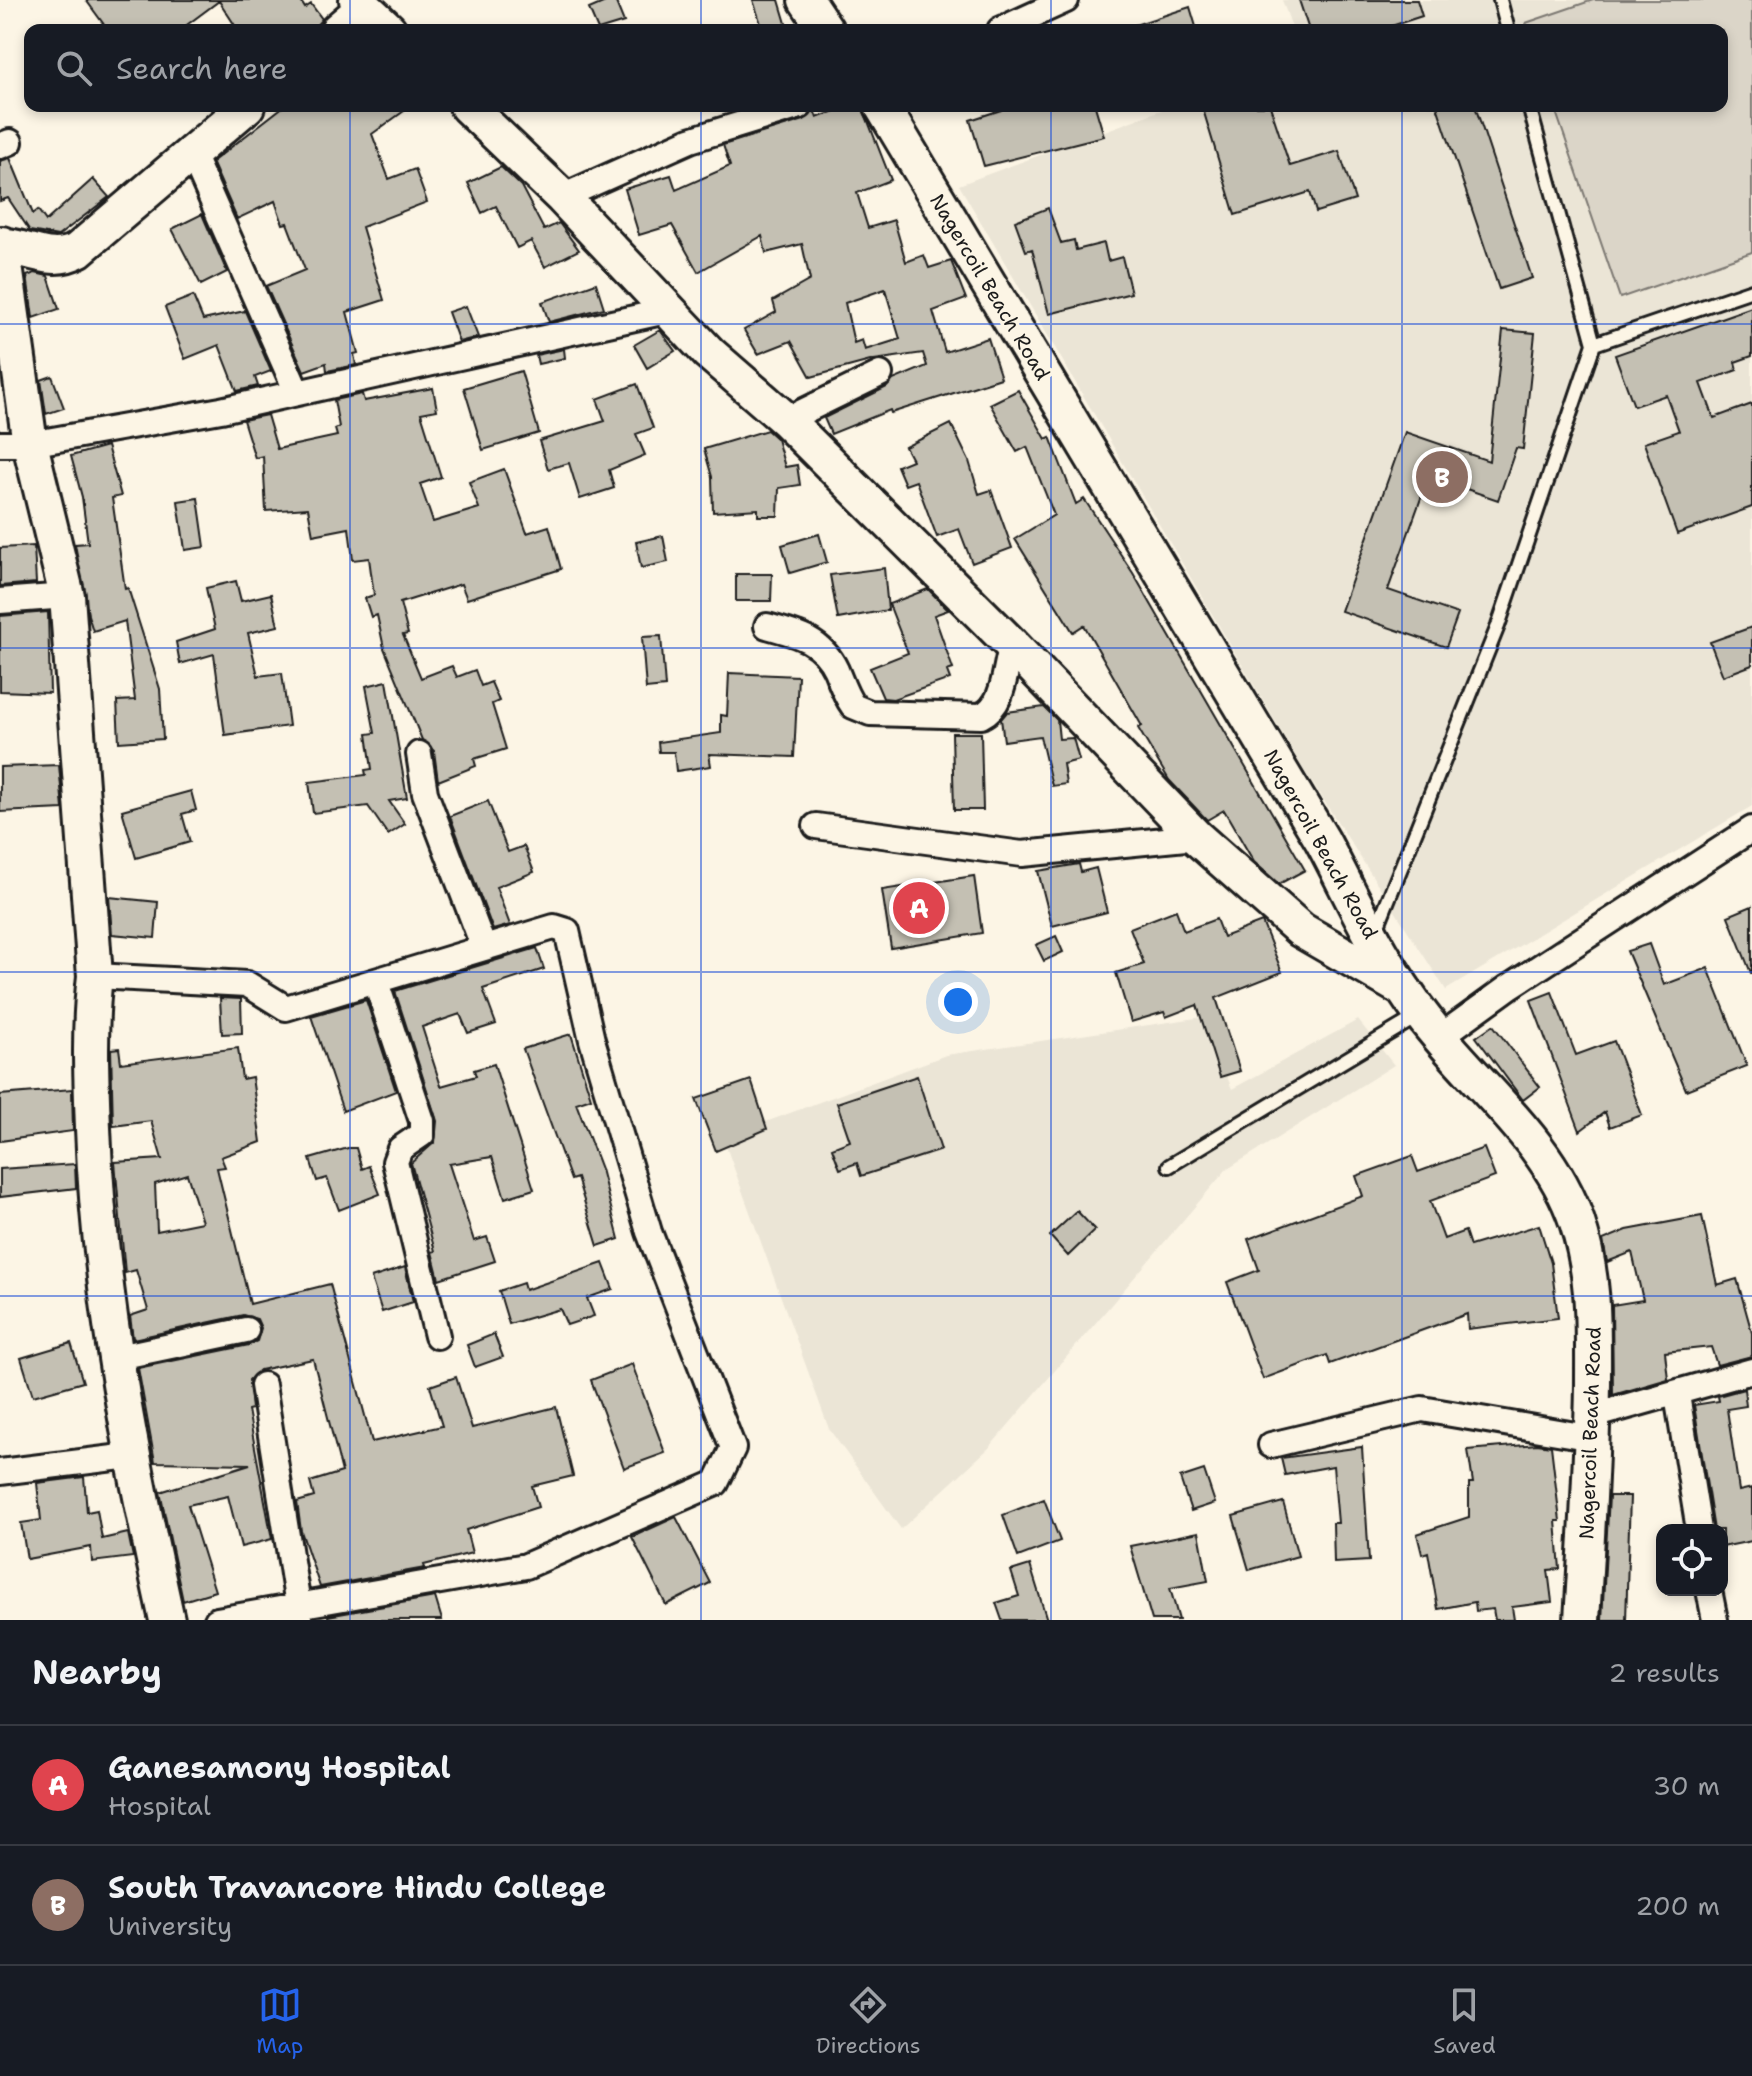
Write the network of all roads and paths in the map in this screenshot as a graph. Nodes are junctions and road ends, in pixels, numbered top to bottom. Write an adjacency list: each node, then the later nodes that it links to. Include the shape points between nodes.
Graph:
1 (806, 0): 6 (street)
2 (1066, 0): 7 (street)
3 (1500, 0): 8 (lane)
4 (370, 12): 5 (street)
5 (349, 24)
6 (822, 24)
7 (1013, 24)
8 (1506, 24)
9 (240, 112): 14 (street)
10 (473, 112): 15 (street)
11 (781, 112): 15 (street, via 690,140)
12 (886, 112): 32 (street, Nagercoil Beach Road, via 1322,840)
13 (1531, 112): 19 (lane)
14 (191, 152): 16 (street, via 64,258); 21 (street)
15 (562, 197): 18 (street)
16 (1, 245): 23 (street)
17 (1752, 290): 19 (lane)
18 (666, 311): 21 (street); 22 (street)
19 (1594, 344): 32 (lane, via 1498,626)
20 (880, 374): 22 (street)
21 (296, 390): 23 (street, via 221,410)
22 (786, 420): 27 (street)
23 (15, 444): 24 (street)
24 (67, 596): 25 (street); 34 (street)
25 (0, 601)
26 (767, 626): 27 (street, via 802,635 821,648 848,699 870,713 981,716 999,699)
27 (1012, 645): 31 (street)
28 (419, 754): 33 (street, via 425,793)
29 (816, 826): 31 (street, via 1022,854)
30 (1752, 829): 36 (street, via 1509,987)
31 (1196, 837): 36 (street, via 1301,930)
32 (1373, 937): 36 (street, Nagercoil Beach Road)
33 (484, 948): 35 (street); 50 (street, via 554,927 567,931 592,1040 649,1232 733,1448 716,1483 526,1566)
34 (95, 976): 35 (street, via 247,984 286,1008); 40 (street, via 89,1027 95,1187)
35 (376, 982): 39 (street, via 422,1121 422,1134 400,1149 395,1162)
36 (1423, 1014): 37 (lane); 44 (street, Nagercoil Beach Road, via 1534,1143 1576,1221 1594,1288)
37 (1169, 1166)
38 (246, 1330): 40 (street)
39 (437, 1336)
40 (114, 1358): 46 (street)
41 (1752, 1371): 43 (street)
42 (263, 1385): 50 (street)
43 (1677, 1395): 44 (street); 48 (street)
44 (1593, 1427): 45 (street, via 1422,1409); 53 (street, Nagercoil Beach Road)
45 (1271, 1445)
46 (130, 1456): 47 (street); 51 (street)
47 (0, 1472)
48 (1698, 1524)
49 (1710, 1596): 54 (street)
50 (299, 1612): 52 (street)
51 (167, 1620)
52 (217, 1620)
53 (1582, 1620)
54 (1715, 1620)

